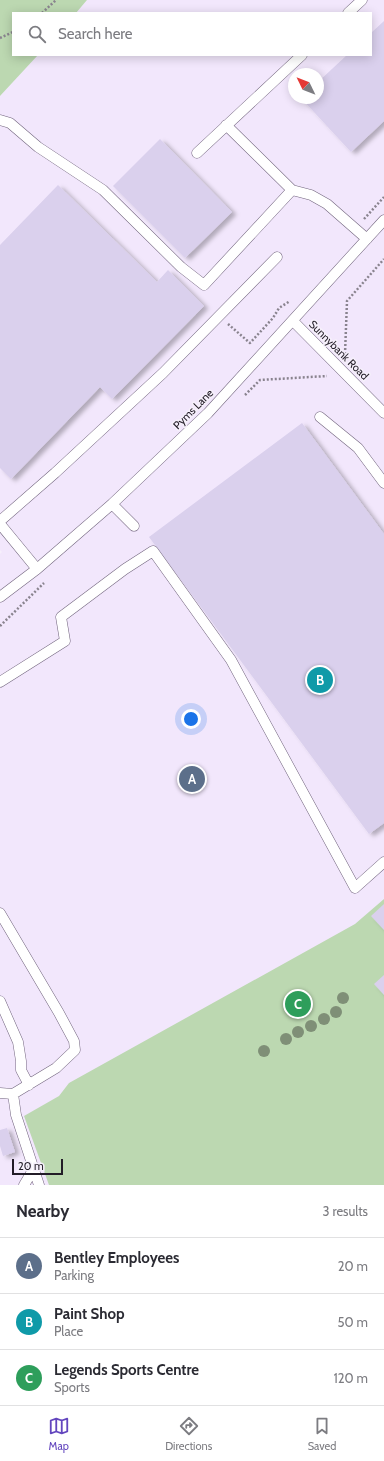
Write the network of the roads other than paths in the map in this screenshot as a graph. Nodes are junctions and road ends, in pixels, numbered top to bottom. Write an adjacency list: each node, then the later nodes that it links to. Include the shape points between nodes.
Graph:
1 (362, 0): 2 (lane)
2 (349, 12)
3 (301, 56): 5 (lane)
4 (0, 120): 7 (lane, via 10,123 38,147 103,190 181,267 204,285)
5 (226, 125): 6 (lane); 7 (lane)
6 (197, 153)
7 (292, 190): 9 (lane, via 311,195 327,204)
8 (384, 220): 9 (lane, Pyms Lane)
9 (367, 239): 11 (lane, Pyms Lane)
10 (277, 257): 16 (lane, via 163,374)
11 (293, 321): 12 (lane, Sunnybank Road); 15 (lane, Pyms Lane, via 208,413)
12 (384, 412)
13 (320, 417): 14 (lane, via 358,448)
14 (384, 483)
15 (112, 504): 18 (lane); 19 (lane, Pyms Lane)
16 (0, 521)
17 (0, 524): 19 (lane)
18 (134, 526)
19 (37, 569): 20 (lane, Pyms Lane)
20 (0, 597)
21 (0, 682): 22 (lane, via 65,641 61,617 153,551 231,660 355,888)
22 (384, 862)
23 (0, 913): 25 (lane, via 74,1041 74,1050 68,1059)
24 (0, 1001): 25 (lane, via 18,1042 21,1070)
25 (29, 1085): 27 (lane)
26 (0, 1093): 27 (lane)
27 (13, 1094): 28 (lane, via 16,1115)
28 (33, 1170): 29 (lane); 30 (lane)
29 (24, 1185)
30 (39, 1185)

